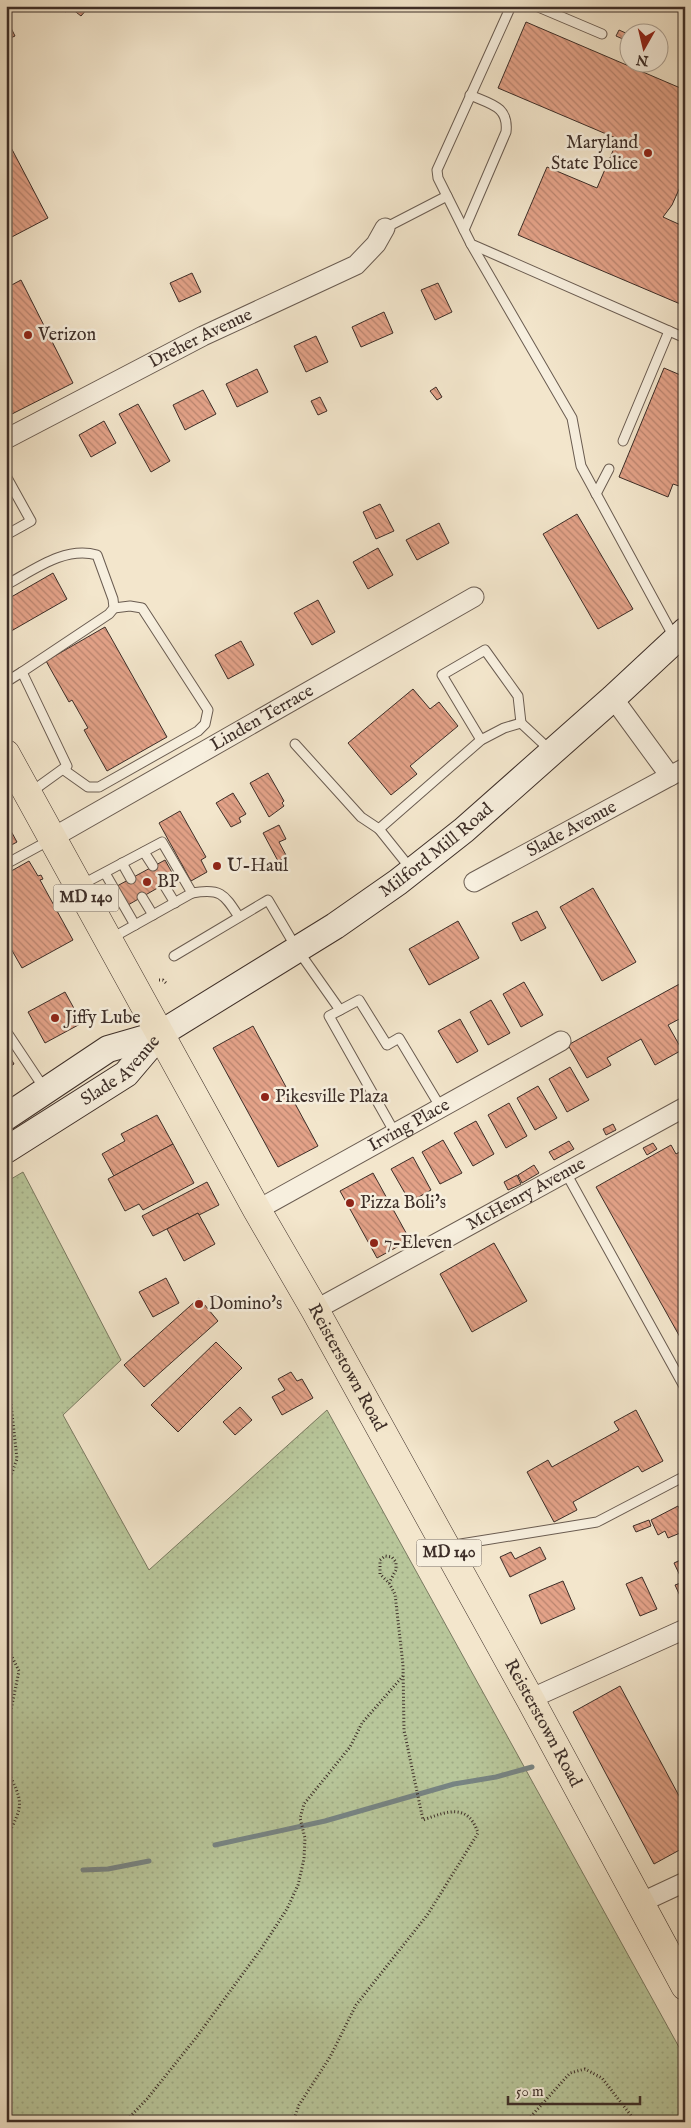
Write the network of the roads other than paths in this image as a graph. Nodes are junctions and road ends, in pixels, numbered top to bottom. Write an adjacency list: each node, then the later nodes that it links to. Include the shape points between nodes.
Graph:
1 (511, 6): 4 (lane)
2 (536, 6): 3 (lane)
3 (602, 34)
4 (470, 95): 5 (lane, via 437,170); 7 (lane, via 500,109 507,123)
5 (447, 196): 6 (lane); 7 (lane)
6 (385, 228): 11 (street, Dreher Avenue, via 376,244 356,265 203,336)
7 (464, 230): 8 (lane)
8 (471, 244): 9 (lane); 15 (lane, via 572,418 581,466)
9 (668, 331): 10 (lane); 12 (lane)
10 (685, 338)
11 (6, 439)
12 (623, 441)
13 (609, 469): 15 (lane)
14 (6, 476): 16 (lane, via 31,522)
15 (596, 494): 20 (lane)
16 (6, 535)
17 (6, 585): 19 (lane, via 56,558 84,552 96,555 113,599)
18 (474, 597): 33 (street, Linden Terrace)
19 (111, 611): 21 (lane); 29 (lane, via 130,606 142,608 208,710 205,724 99,787 88,787)
20 (680, 636): 23 (main road, Milford Mill Road)
21 (22, 672): 22 (lane); 29 (lane, via 67,766)
22 (6, 682)
23 (613, 698): 27 (main road, Milford Mill Road); 30 (street, Slade Avenue)
24 (521, 723): 25 (lane); 25 (lane, via 518,696 485,650 442,675); 27 (lane)
25 (480, 740): 32 (lane)
26 (295, 744): 32 (lane, via 361,817)
27 (552, 752): 38 (main road, Milford Mill Road)
28 (6, 754): 31 (main road, Reisterstown Road / MD 140)
29 (64, 770): 31 (lane)
30 (677, 772): 41 (street, Slade Avenue)
31 (28, 794): 33 (main road, Reisterstown Road / MD 140)
32 (379, 829): 38 (lane)
33 (52, 838): 36 (lane); 43 (main road, Reisterstown Road / MD 140)
34 (144, 852): 35 (lane); 37 (lane); 44 (lane, via 162,842)
35 (122, 863): 39 (lane); 40 (lane)
36 (6, 864)
37 (153, 866)
38 (412, 871): 51 (main road, Milford Mill Road)
39 (105, 873): 43 (lane); 49 (lane)
40 (131, 879)
41 (474, 882)
42 (164, 885): 46 (lane)
43 (79, 886): 50 (main road, Reisterstown Road / MD 140)
44 (192, 893): 46 (lane); 48 (lane, via 209,890 222,894)
45 (142, 897): 47 (lane)
46 (175, 903): 47 (lane)
47 (153, 915): 49 (lane)
48 (240, 917): 51 (lane, via 268,900); 52 (lane)
49 (135, 925): 50 (lane)
50 (109, 940): 55 (main road, Reisterstown Road / MD 140)
51 (297, 949): 53 (lane); 55 (main road, Milford Mill Road)
52 (174, 956)
53 (340, 1010): 59 (lane, via 359,1000 387,1045 399,1038); 61 (lane, via 328,1016)
54 (6, 1031): 57 (lane)
55 (160, 1034): 57 (main road, Slade Avenue, via 108,1049); 62 (main road, Slade Avenue, via 126,1074); 64 (main road, Reisterstown Road / MD 140)
56 (561, 1041): 59 (street, Irving Place)
57 (45, 1091): 60 (main road, Slade Avenue)
58 (685, 1107): 63 (street, McHenry Avenue)
59 (441, 1108): 61 (street, Irving Place)
60 (6, 1116)
61 (395, 1133): 64 (street, Irving Place)
62 (6, 1150)
63 (566, 1173): 65 (street, McHenry Avenue); 66 (lane)
64 (257, 1210): 65 (main road, Reisterstown Road / MD 140)
65 (315, 1310): 68 (main road, Reisterstown Road / MD 140)
66 (685, 1388)
67 (685, 1476): 68 (lane, via 597,1522)
68 (446, 1546): 70 (main road, Reisterstown Road / MD 140)
69 (685, 1629): 70 (street)
70 (530, 1699): 72 (main road, Reisterstown Road / MD 140)
71 (685, 1882): 72 (street)
72 (640, 1903): 73 (main road, Reisterstown Road / MD 140)
73 (685, 1986)

